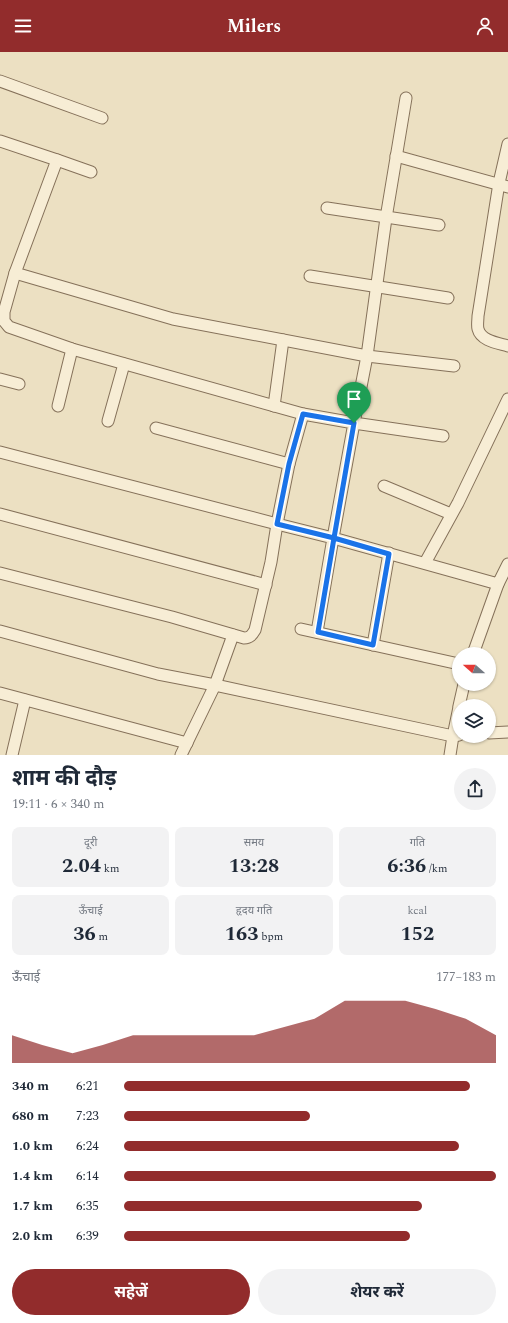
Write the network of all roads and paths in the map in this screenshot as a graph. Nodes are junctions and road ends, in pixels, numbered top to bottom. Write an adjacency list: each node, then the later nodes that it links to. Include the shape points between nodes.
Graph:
1 (0, 82): 3 (street)
2 (406, 98): 6 (street)
3 (102, 118)
4 (0, 141): 7 (street)
5 (508, 144): 9 (street)
6 (396, 156): 9 (street); 11 (street)
7 (57, 160): 8 (street); 13 (street)
8 (91, 172)
9 (504, 185): 18 (street, via 477,328 488,340)
10 (327, 208): 11 (street)
11 (386, 218): 12 (street); 15 (street)
12 (438, 225)
13 (15, 273): 17 (street, via 173,319); 19 (street, via 4,312 6,324)
14 (310, 276): 15 (street)
15 (376, 287): 16 (street); 20 (street)
16 (448, 298)
17 (283, 340): 20 (street); 27 (street)
18 (508, 346)
19 (72, 350): 21 (street); 26 (street)
20 (367, 356): 22 (street); 30 (street)
21 (124, 364): 27 (street); 29 (street)
22 (454, 366)
23 (0, 379): 24 (street)
24 (19, 384)
25 (508, 399): 37 (street)
26 (58, 406)
27 (274, 406): 28 (street)
28 (303, 414): 30 (street); 34 (street)
29 (108, 421)
30 (354, 423): 32 (street); 39 (street)
31 (156, 428): 34 (street)
32 (443, 436)
33 (0, 452): 38 (street)
34 (289, 464): 38 (street)
35 (384, 486): 37 (street)
36 (0, 514): 45 (street)
37 (451, 514): 41 (street)
38 (277, 524): 39 (street); 45 (street)
39 (334, 538): 40 (street); 48 (street)
40 (389, 554): 41 (street); 50 (street)
41 (425, 563): 44 (street)
42 (508, 564): 44 (street)
43 (0, 573): 49 (street)
44 (498, 584): 51 (street)
45 (266, 585): 49 (street, via 252,635 248,638)
46 (301, 629): 48 (street)
47 (0, 631): 53 (street, via 158,674)
48 (318, 632): 50 (street)
49 (233, 635): 53 (street)
50 (373, 645): 52 (street)
51 (476, 647)
52 (452, 662)
53 (215, 685): 58 (street); 59 (street)
54 (0, 693): 55 (street)
55 (25, 700): 59 (street); 61 (street)
56 (508, 732): 57 (street)
57 (496, 733)
58 (452, 735)
59 (187, 743): 62 (street)
60 (454, 743): 63 (street)
61 (12, 755)
62 (180, 755)
63 (450, 755)

